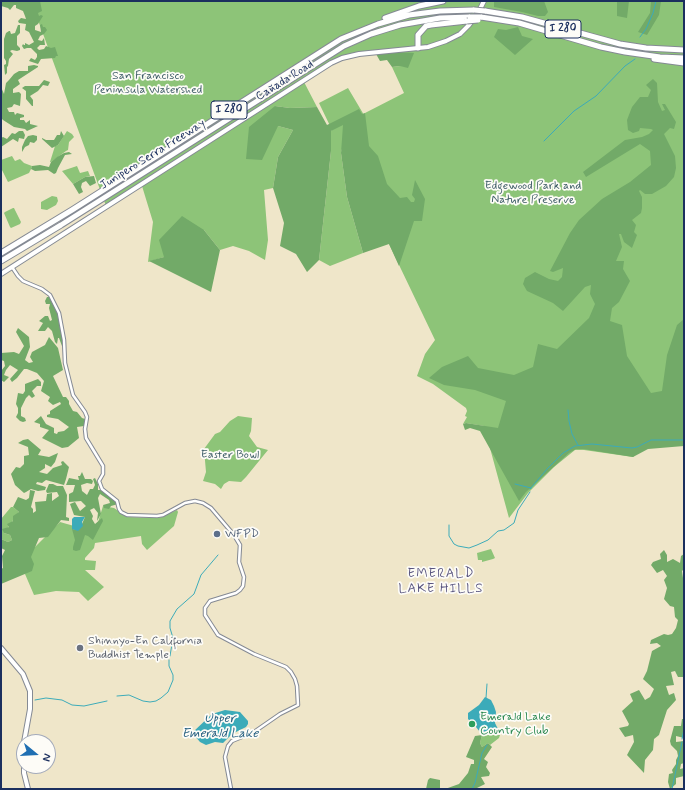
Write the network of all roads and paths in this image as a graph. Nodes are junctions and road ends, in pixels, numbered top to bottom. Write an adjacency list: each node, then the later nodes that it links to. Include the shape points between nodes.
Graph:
1 (443, 1): 4 (highway, via 385,18)
2 (484, 1): 5 (main road, Cañada Road, via 472,21 460,34 442,43)
3 (468, 19): 5 (highway, via 426,26 418,35); 7 (highway, Junipero Serra Freeway / I 280, bridge, via 528,25 628,55); 11 (highway, Junipero Serra Freeway / I 280, via 440,18 410,22 376,32 344,46)
4 (350, 35): 6 (highway, Junipero Serra Freeway / I 280, bridge, via 414,14 474,10 522,17 603,40 642,48); 10 (highway, Junipero Serra Freeway / I 280)
5 (418, 48): 12 (main road, Cañada Road, via 359,54 335,61)
6 (684, 50)
7 (650, 57): 8 (highway); 9 (highway)
8 (684, 58)
9 (684, 63)
10 (1, 253)
11 (1, 261)
12 (12, 267): 13 (main road, Cañada Road); 16 (street, via 23,281 45,291 54,300 59,313 65,363 73,395 87,417 84,429 86,438 103,466 99,482 102,489 117,501 121,512 127,516 163,515 185,503 203,503 211,508 240,545 239,562 244,577 243,586 232,595 210,601 205,608 205,615 218,635 286,667 296,679 298,705 254,732 232,741 228,746 225,757)
13 (1, 274)
14 (1, 648): 15 (main road, via 23,674 30,691 30,709 24,742 24,773)
15 (28, 789)
16 (231, 789)

